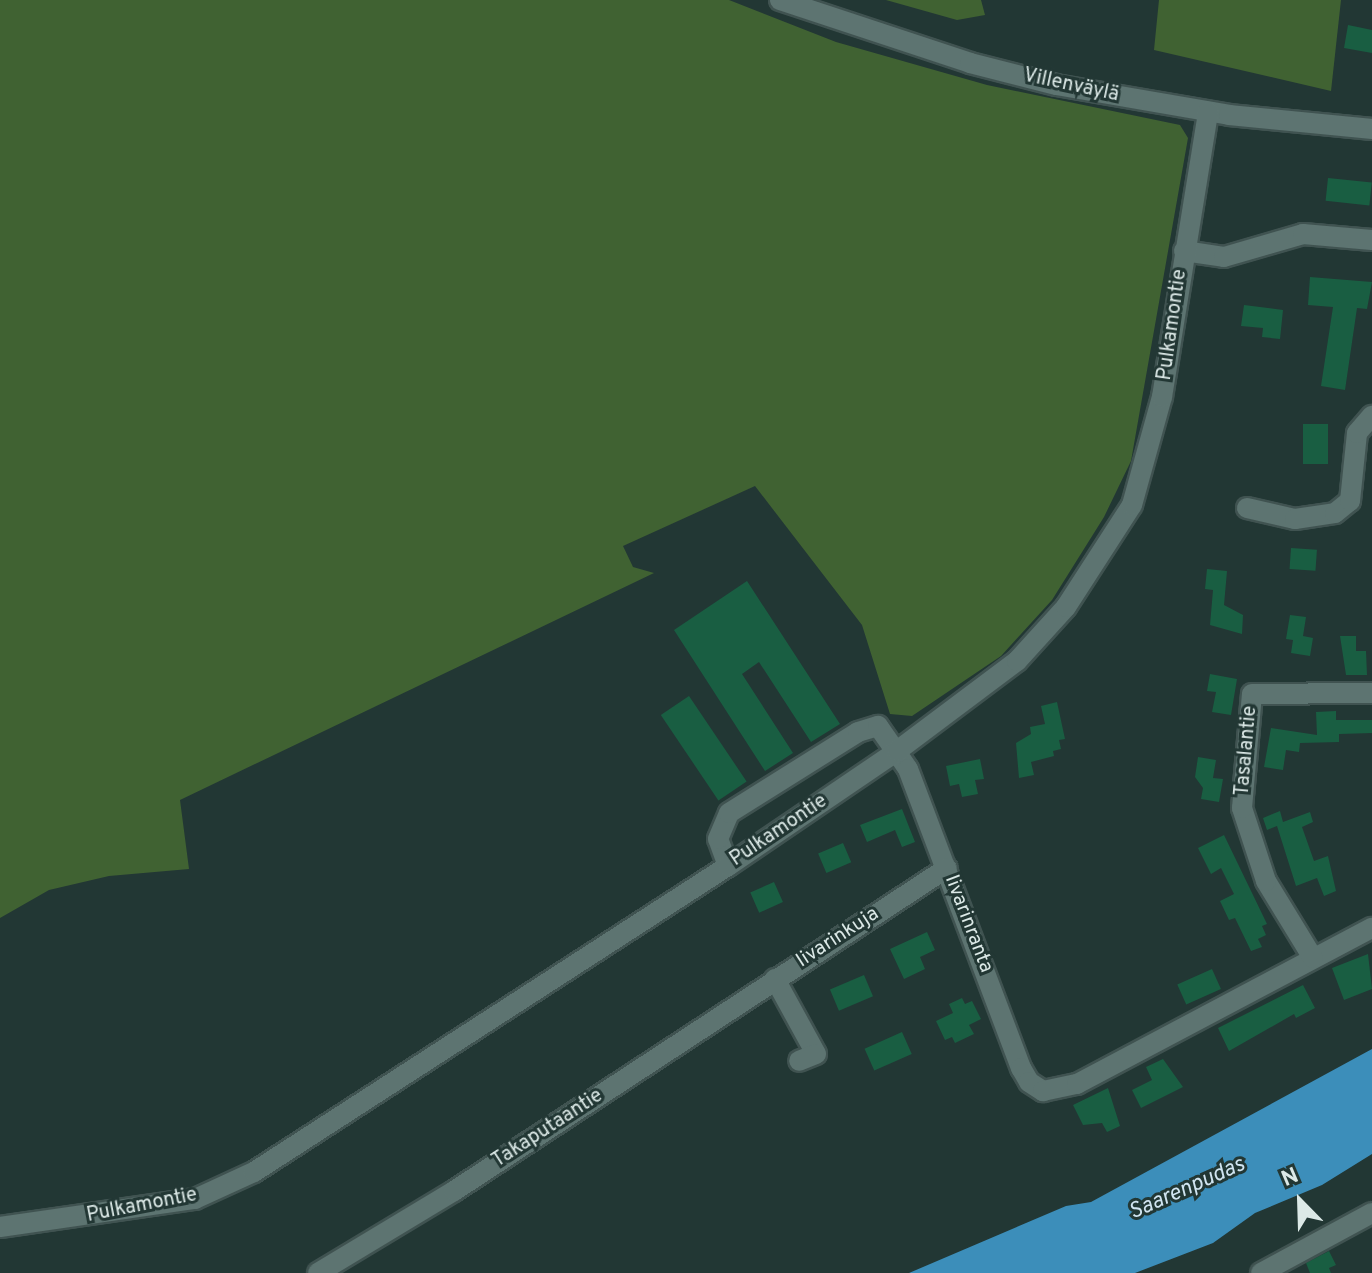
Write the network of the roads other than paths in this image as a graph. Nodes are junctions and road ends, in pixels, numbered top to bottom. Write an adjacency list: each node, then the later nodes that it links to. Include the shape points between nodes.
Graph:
1 (780, 0): 2 (street, Villenväylä, via 970,63)
2 (1208, 112): 3 (street, Villenväylä); 5 (street, Pulkamontie)
3 (1372, 129)
4 (1372, 240): 5 (street, via 1303,234 1224,257)
5 (1184, 251): 9 (street, Pulkamontie, via 1162,397 1132,505 1066,607 1017,661)
6 (1372, 416): 7 (street, via 1357,433 1350,501 1335,513 1295,519)
7 (1247, 508)
8 (1372, 693): 13 (street, Tasalantie, via 1252,694 1242,808 1266,881)
9 (897, 751): 10 (street, Pulkamontie); 10 (street, Iivarinranta, via 878,726 858,732 729,813 718,839); 11 (street, Iivarinranta)
10 (728, 866): 17 (street, Pulkamontie, via 254,1172 195,1199)
11 (947, 868): 13 (street, Iivarinranta, via 1021,1068 1043,1091 1077,1084); 14 (street, Iivarinkuja)
12 (1372, 928): 13 (street)
13 (1313, 958)
14 (775, 979): 15 (street, Iivarinkuja, via 816,1054); 18 (street, Takaputaantie, via 454,1191)
15 (799, 1061)
16 (1372, 1213): 19 (street)
17 (0, 1227)
18 (318, 1273)
19 (1261, 1273)

